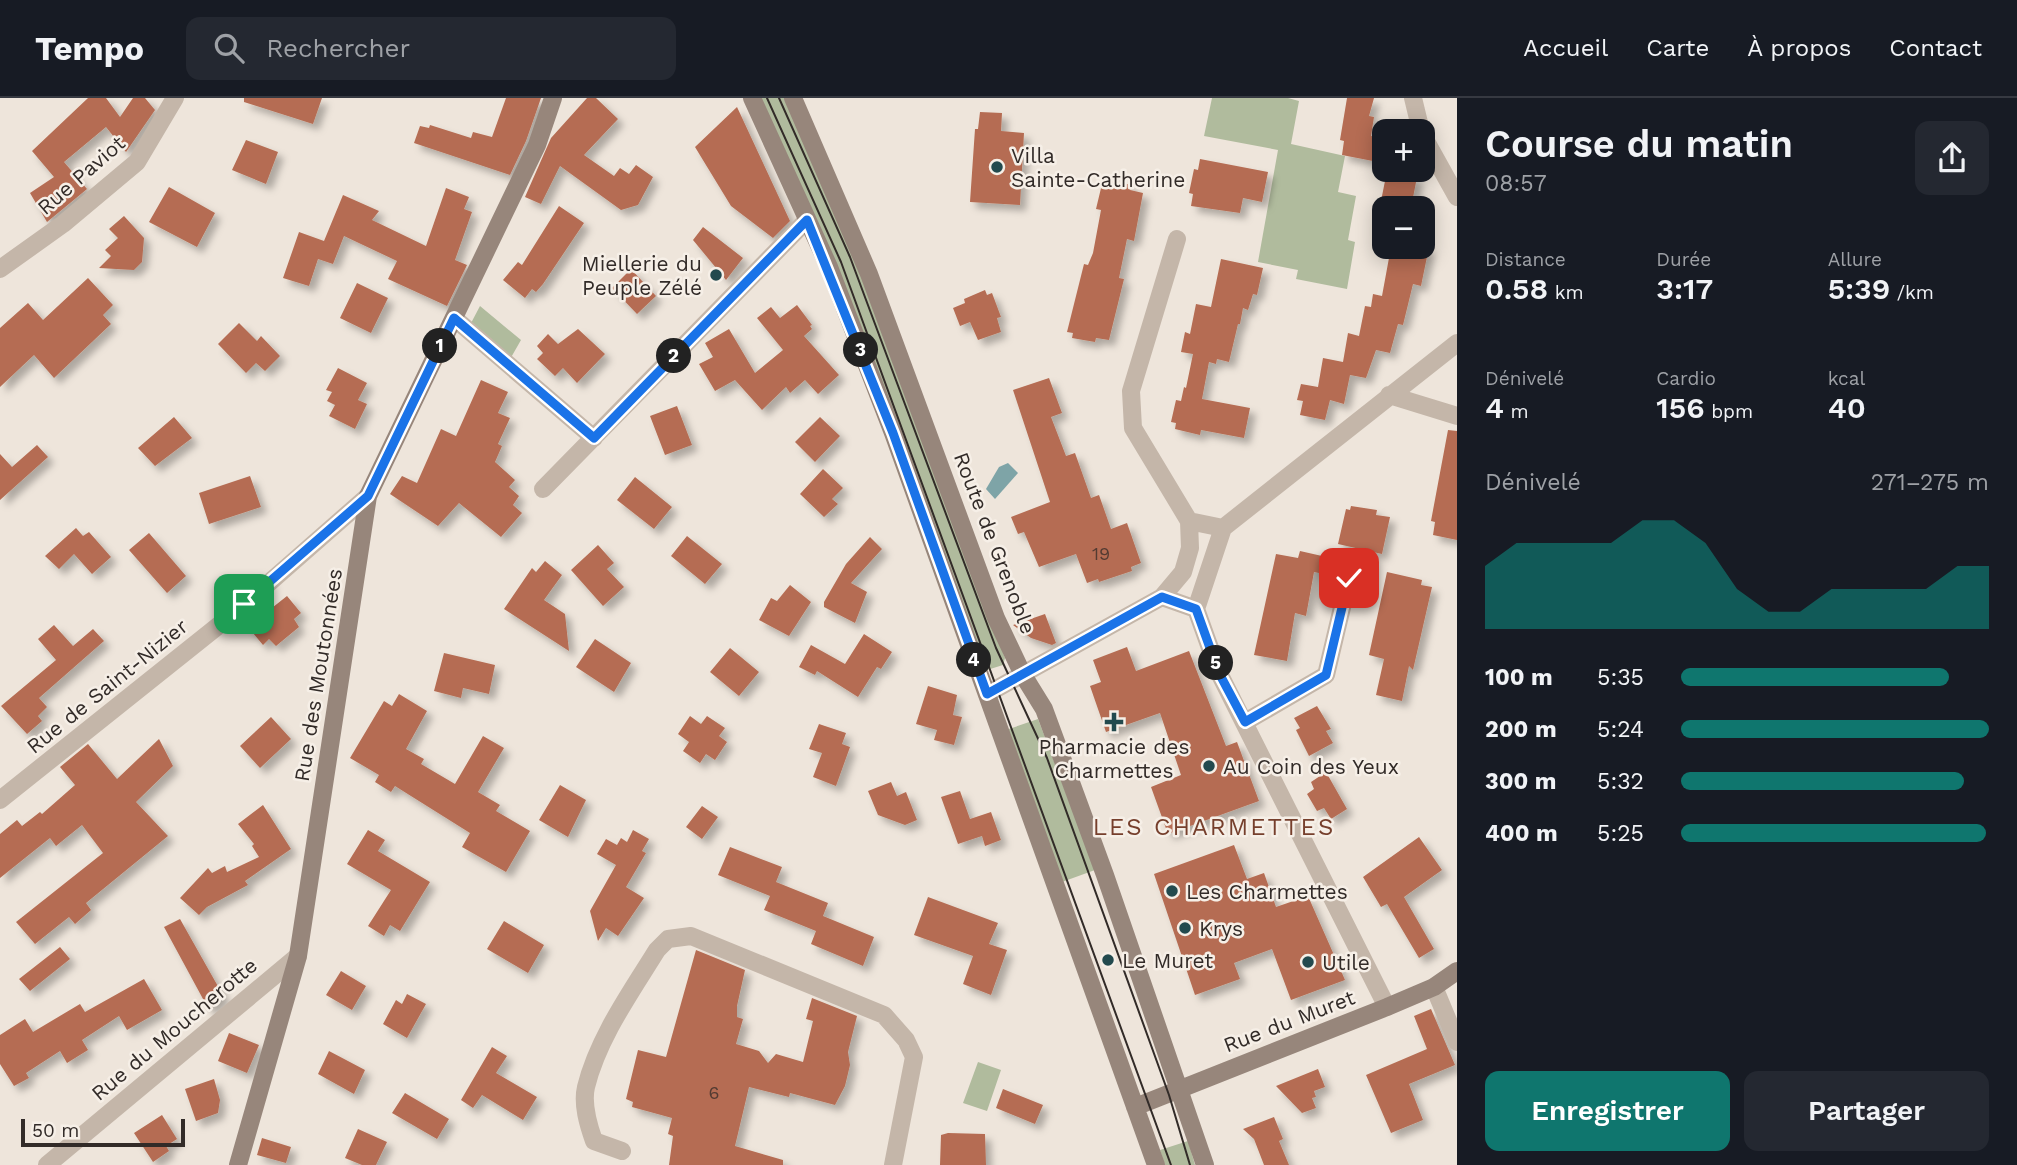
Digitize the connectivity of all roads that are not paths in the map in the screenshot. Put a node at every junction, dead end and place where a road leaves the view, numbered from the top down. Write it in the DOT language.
graph roads {
  1 [pos="174,98"];
  2 [pos="553,98"];
  3 [pos="752,98"];
  4 [pos="793,98"];
  5 [pos="1413,98"];
  6 [pos="1418,119"];
  7 [pos="1435,157"];
  8 [pos="1457,197"];
  9 [pos="807,220"];
  10 [pos="1177,239"];
  11 [pos="0,269"];
  12 [pos="454,318"];
  13 [pos="1457,343"];
  14 [pos="1389,395"];
  15 [pos="1457,416"];
  16 [pos="594,438"];
  17 [pos="544,489"];
  18 [pos="368,496"];
  19 [pos="1189,521"];
  20 [pos="1223,528"];
  21 [pos="1349,578"];
  22 [pos="1162,597"];
  23 [pos="1196,609"];
  24 [pos="1023,675"];
  25 [pos="987,694"];
  26 [pos="1245,722"];
  27 [pos="0,800"];
  28 [pos="298,956"];
  29 [pos="1457,971"];
  30 [pos="1434,987"];
  31 [pos="1387,1007"];
  32 [pos="1457,1042"];
  33 [pos="1181,1090"];
  34 [pos="1135,1107"];
  35 [pos="622,1152"];
  36 [pos="47,1165"];
  37 [pos="238,1165"];
  38 [pos="893,1165"];
  39 [pos="1156,1165"];
  40 [pos="1205,1165"];
  1 -- 11 [label="street, Rue Paviot"];
  2 -- 12 [label="main road, Rue des Moutonnées"];
  3 -- 9 [label="main road"];
  4 -- 24 [label="main road, Route de Grenoble"];
  5 -- 6 [label="street"];
  7 -- 8 [label="street"];
  9 -- 16 [label="street"];
  9 -- 25 [label="main road"];
  10 -- 19 [label="street"];
  12 -- 16 [label="street"];
  12 -- 18 [label="main road, Rue des Moutonnées"];
  13 -- 14 [label="street"];
  14 -- 15 [label="street"];
  14 -- 20 [label="street"];
  16 -- 17 [label="street"];
  18 -- 27 [label="street, Rue de Saint-Nizier"];
  18 -- 28 [label="main road, Rue des Moutonnées"];
  19 -- 20 [label="street"];
  19 -- 22 [label="street"];
  20 -- 23 [label="street"];
  21 -- 26 [label="street"];
  22 -- 23 [label="street"];
  22 -- 24 [label="street"];
  23 -- 26 [label="street"];
  24 -- 25 [label="street"];
  24 -- 33 [label="main road, Route de Grenoble"];
  25 -- 34 [label="main road"];
  26 -- 31 [label="street"];
  28 -- 36 [label="street, Rue du Moucherotte"];
  28 -- 37 [label="main road, Rue des Moutonnées"];
  29 -- 30 [label="main road, Rue du Muret"];
  30 -- 31 [label="main road, Rue du Muret"];
  30 -- 32 [label="street"];
  31 -- 33 [label="main road, Rue du Muret"];
  33 -- 34 [label="main road, Rue du Muret"];
  33 -- 40 [label="main road, Route de Grenoble"];
  34 -- 39 [label="main road"];
  35 -- 38 [label="street"];
}
